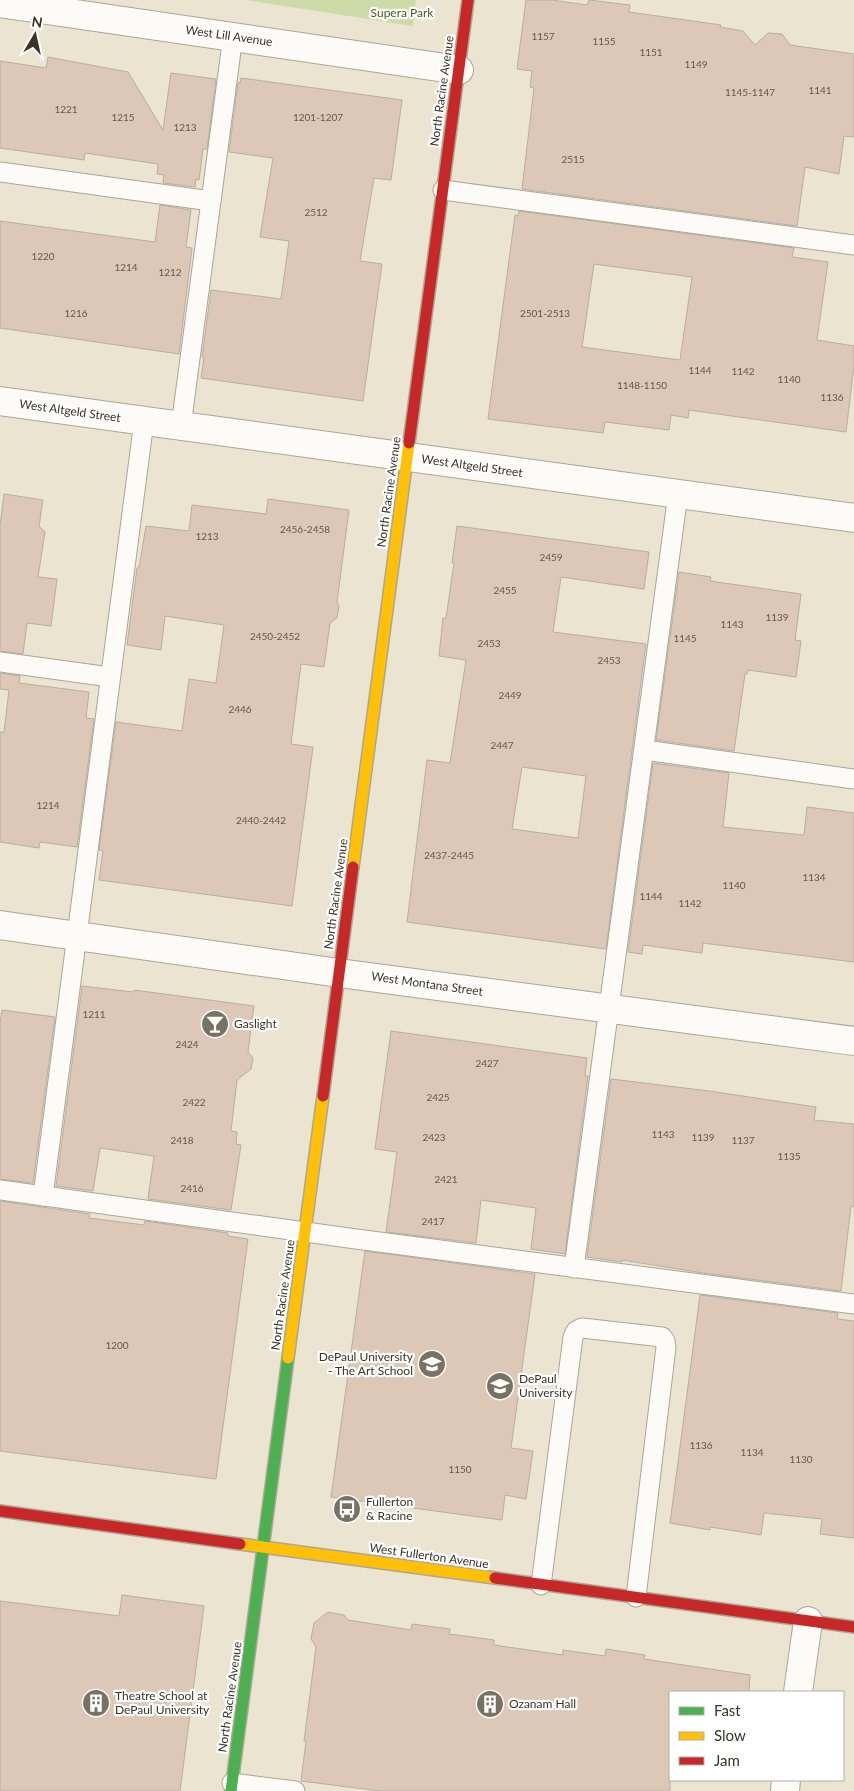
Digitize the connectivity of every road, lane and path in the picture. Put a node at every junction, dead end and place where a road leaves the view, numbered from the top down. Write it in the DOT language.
graph roads {
  1 [pos="468,0"];
  2 [pos="0,3"];
  3 [pos="234,36"];
  4 [pos="459,70"];
  5 [pos="0,172"];
  6 [pos="443,190"];
  7 [pos="211,201"];
  8 [pos="854,246"];
  9 [pos="0,401"];
  10 [pos="144,421"];
  11 [pos="181,426"];
  12 [pos="407,457"];
  13 [pos="678,494"];
  14 [pos="854,518"];
  15 [pos="0,662"];
  16 [pos="110,677"];
  17 [pos="644,750"];
  18 [pos="854,779"];
  19 [pos="0,925"];
  20 [pos="76,936"];
  21 [pos="339,973"];
  22 [pos="609,1009"];
  23 [pos="854,1041"];
  24 [pos="0,1190"];
  25 [pos="42,1196"];
  26 [pos="305,1232"];
  27 [pos="574,1268"];
  28 [pos="854,1304"];
  29 [pos="0,1511"];
  30 [pos="263,1547"];
  31 [pos="542,1585"];
  32 [pos="636,1597"];
  33 [pos="808,1621"];
  34 [pos="854,1627"];
  35 [pos="798,1691"];
  36 [pos="231,1787"];
  37 [pos="295,1791"];
  1 -- 4 [label="street, North Racine Avenue"];
  2 -- 3 [label="street, West Lill Avenue"];
  3 -- 4 [label="street, West Lill Avenue"];
  3 -- 7 [label="lane"];
  4 -- 6 [label="street, North Racine Avenue"];
  5 -- 7 [label="lane"];
  6 -- 8 [label="lane"];
  6 -- 12 [label="street, North Racine Avenue"];
  7 -- 11 [label="lane"];
  9 -- 10 [label="street, West Altgeld Street"];
  10 -- 11 [label="street, West Altgeld Street"];
  10 -- 16 [label="lane"];
  11 -- 12 [label="street, West Altgeld Street"];
  12 -- 13 [label="street, West Altgeld Street"];
  12 -- 21 [label="street, North Racine Avenue"];
  13 -- 14 [label="street, West Altgeld Street"];
  13 -- 17 [label="lane"];
  15 -- 16 [label="lane"];
  16 -- 20 [label="lane"];
  17 -- 18 [label="lane"];
  17 -- 22 [label="lane"];
  19 -- 20 [label="street, West Montana Street"];
  20 -- 21 [label="street, West Montana Street"];
  20 -- 25 [label="lane"];
  21 -- 22 [label="street, West Montana Street"];
  21 -- 26 [label="street, North Racine Avenue"];
  22 -- 23 [label="street, West Montana Street"];
  22 -- 27 [label="lane"];
  24 -- 25 [label="lane"];
  25 -- 26 [label="lane"];
  26 -- 27 [label="lane"];
  26 -- 30 [label="street, North Racine Avenue"];
  27 -- 28 [label="lane"];
  29 -- 30 [label="street, West Fullerton Avenue"];
  30 -- 31 [label="street, West Fullerton Avenue"];
  30 -- 36 [label="street, North Racine Avenue"];
  31 -- 32 [label="street, West Fullerton Avenue"];
  31 -- 32 [label="lane"];
  32 -- 33 [label="street, West Fullerton Avenue"];
  33 -- 34 [label="street, West Fullerton Avenue"];
  33 -- 35 [label="street"];
  36 -- 37 [label="lane"];
}
